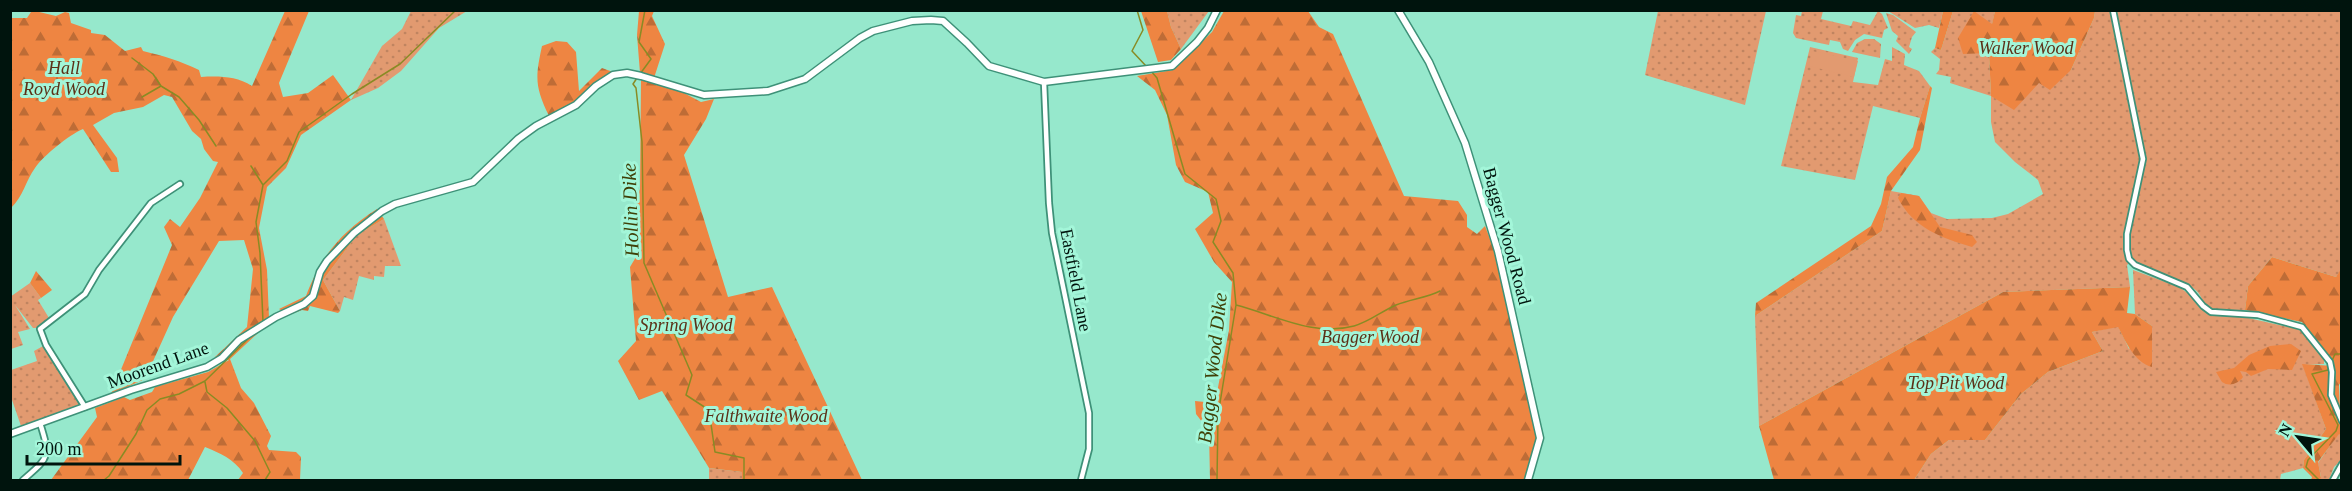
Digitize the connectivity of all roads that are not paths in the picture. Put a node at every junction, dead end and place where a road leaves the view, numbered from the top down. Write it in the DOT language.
graph roads {
  1 [pos="1217,10"];
  2 [pos="1398,10"];
  3 [pos="2113,10"];
  4 [pos="1044,82"];
  5 [pos="180,184"];
  6 [pos="85,407"];
  7 [pos="2342,421"];
  8 [pos="40,423"];
  9 [pos="10,434"];
  10 [pos="2342,464"];
  11 [pos="23,480"];
  12 [pos="1081,480"];
  13 [pos="1528,480"];
  14 [pos="2333,480"];
  1 -- 4 [label="street"];
  2 -- 13 [label="street, Bagger Wood Road"];
  3 -- 7 [label="street"];
  4 -- 6 [label="street, Moorend Lane"];
  4 -- 12 [label="street, Eastfield Lane"];
  5 -- 6 [label="street"];
  6 -- 8 [label="street, Moorend Lane"];
  8 -- 9 [label="street, Moorend Lane"];
  8 -- 11 [label="street"];
  10 -- 14 [label="street"];
}
